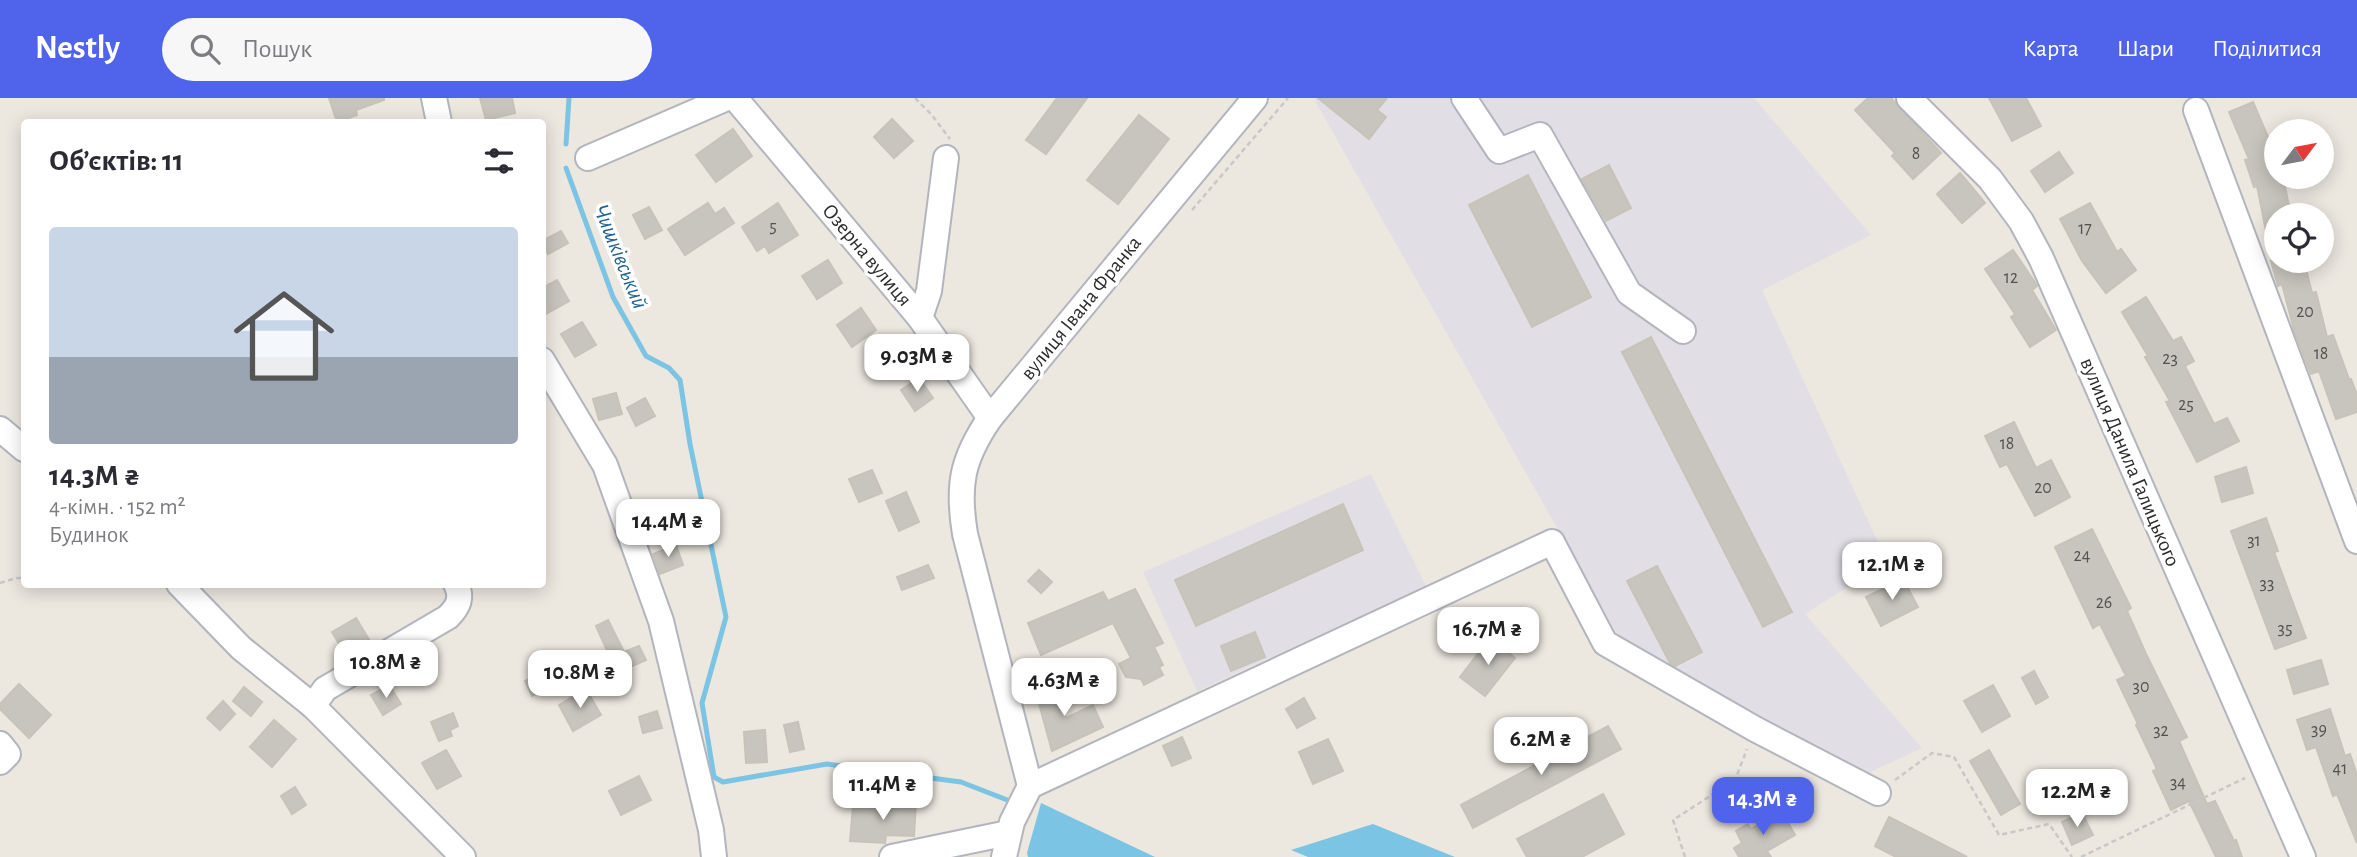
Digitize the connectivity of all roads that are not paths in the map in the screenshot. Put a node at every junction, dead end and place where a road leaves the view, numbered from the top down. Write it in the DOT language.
graph roads {
  1 [pos="433,98"];
  2 [pos="727,98"];
  3 [pos="736,98"];
  4 [pos="1255,98"];
  5 [pos="1464,98"];
  6 [pos="1909,98"];
  7 [pos="2196,110"];
  8 [pos="438,119"];
  9 [pos="588,158"];
  10 [pos="946,158"];
  11 [pos="920,317"];
  12 [pos="1683,331"];
  13 [pos="546,367"];
  14 [pos="990,418"];
  15 [pos="0,429"];
  16 [pos="21,446"];
  17 [pos="2357,541"];
  18 [pos="183,588"];
  19 [pos="457,588"];
  20 [pos="313,706"];
  21 [pos="0,744"];
  22 [pos="0,762"];
  23 [pos="1028,792"];
  24 [pos="1878,793"];
  25 [pos="1008,837"];
  26 [pos="463,857"];
  27 [pos="714,857"];
  28 [pos="892,857"];
  29 [pos="2303,857"];
  1 -- 8 [label="street"];
  2 -- 9 [label="street"];
  3 -- 11 [label="street, Озерна вулиця"];
  4 -- 14 [label="street, вулиця Івана Франка"];
  5 -- 12 [label="street"];
  6 -- 29 [label="street, вулиця Данила Галицького"];
  7 -- 17 [label="street"];
  10 -- 11 [label="street"];
  11 -- 14 [label="street, Озерна вулиця"];
  13 -- 27 [label="street"];
  14 -- 23 [label="street, вулиця Івана Франка"];
  15 -- 16 [label="street"];
  18 -- 20 [label="street"];
  19 -- 20 [label="street"];
  20 -- 26 [label="street"];
  21 -- 22 [label="street"];
  23 -- 24 [label="street"];
  23 -- 25 [label="street"];
  25 -- 28 [label="street"];
}
